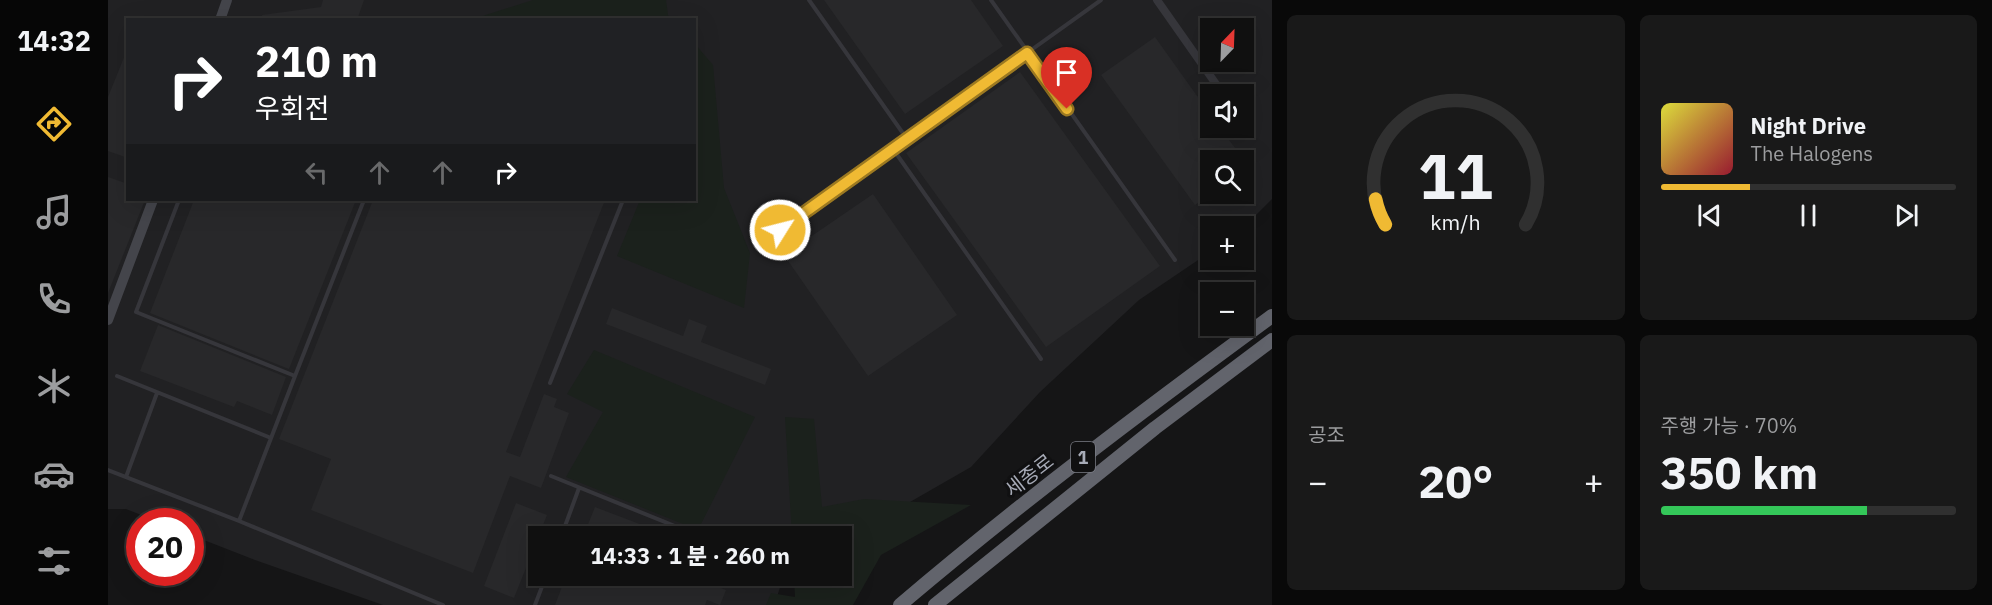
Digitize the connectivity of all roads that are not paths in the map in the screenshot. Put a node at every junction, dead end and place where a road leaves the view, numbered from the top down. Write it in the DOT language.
graph roads {
  1 [pos="227,0"];
  2 [pos="809,0"];
  3 [pos="991,0"];
  4 [pos="1101,0"];
  5 [pos="1157,0"];
  6 [pos="221,18"];
  7 [pos="1027,53"];
  8 [pos="1216,84"];
  9 [pos="907,139"];
  10 [pos="893,149"];
  11 [pos="153,201"];
  12 [pos="179,201"];
  13 [pos="364,201"];
  14 [pos="623,201"];
  15 [pos="780,230"];
  16 [pos="1175,260"];
  17 [pos="1272,307"];
  18 [pos="1272,316"];
  19 [pos="108,320"];
  20 [pos="1257,327"];
  21 [pos="1272,340"];
  22 [pos="1041,359"];
  23 [pos="117,376"];
  24 [pos="295,376"];
  25 [pos="550,383"];
  26 [pos="157,393"];
  27 [pos="271,438"];
  28 [pos="108,470"];
  29 [pos="551,476"];
  30 [pos="126,477"];
  31 [pos="579,488"];
  32 [pos="239,521"];
  33 [pos="565,526"];
  34 [pos="674,526"];
  35 [pos="543,586"];
  36 [pos="443,605"];
  37 [pos="536,605"];
  38 [pos="900,605"];
  39 [pos="935,605"];
  1 -- 6 [label="street"];
  2 -- 9 [label="lane"];
  3 -- 7 [label="lane"];
  4 -- 7 [label="lane"];
  5 -- 8 [label="street"];
  7 -- 9 [label="lane"];
  7 -- 16 [label="lane"];
  9 -- 10 [label="lane"];
  10 -- 15 [label="lane"];
  10 -- 22 [label="lane"];
  11 -- 19 [label="street"];
  12 -- 24 [label="lane"];
  13 -- 24 [label="lane"];
  14 -- 25 [label="lane"];
  17 -- 20 [label="highway"];
  18 -- 20 [label="highway, 세종로 / 1"];
  20 -- 38 [label="highway, 세종로 / 1"];
  21 -- 39 [label="highway, 세종로 / 1"];
  23 -- 26 [label="lane"];
  24 -- 27 [label="lane"];
  26 -- 27 [label="lane"];
  26 -- 30 [label="lane"];
  27 -- 32 [label="lane"];
  28 -- 30 [label="lane"];
  29 -- 31 [label="lane"];
  30 -- 32 [label="lane"];
  31 -- 33 [label="lane"];
  31 -- 34 [label="lane"];
  32 -- 36 [label="lane"];
  35 -- 37 [label="lane"];
}
